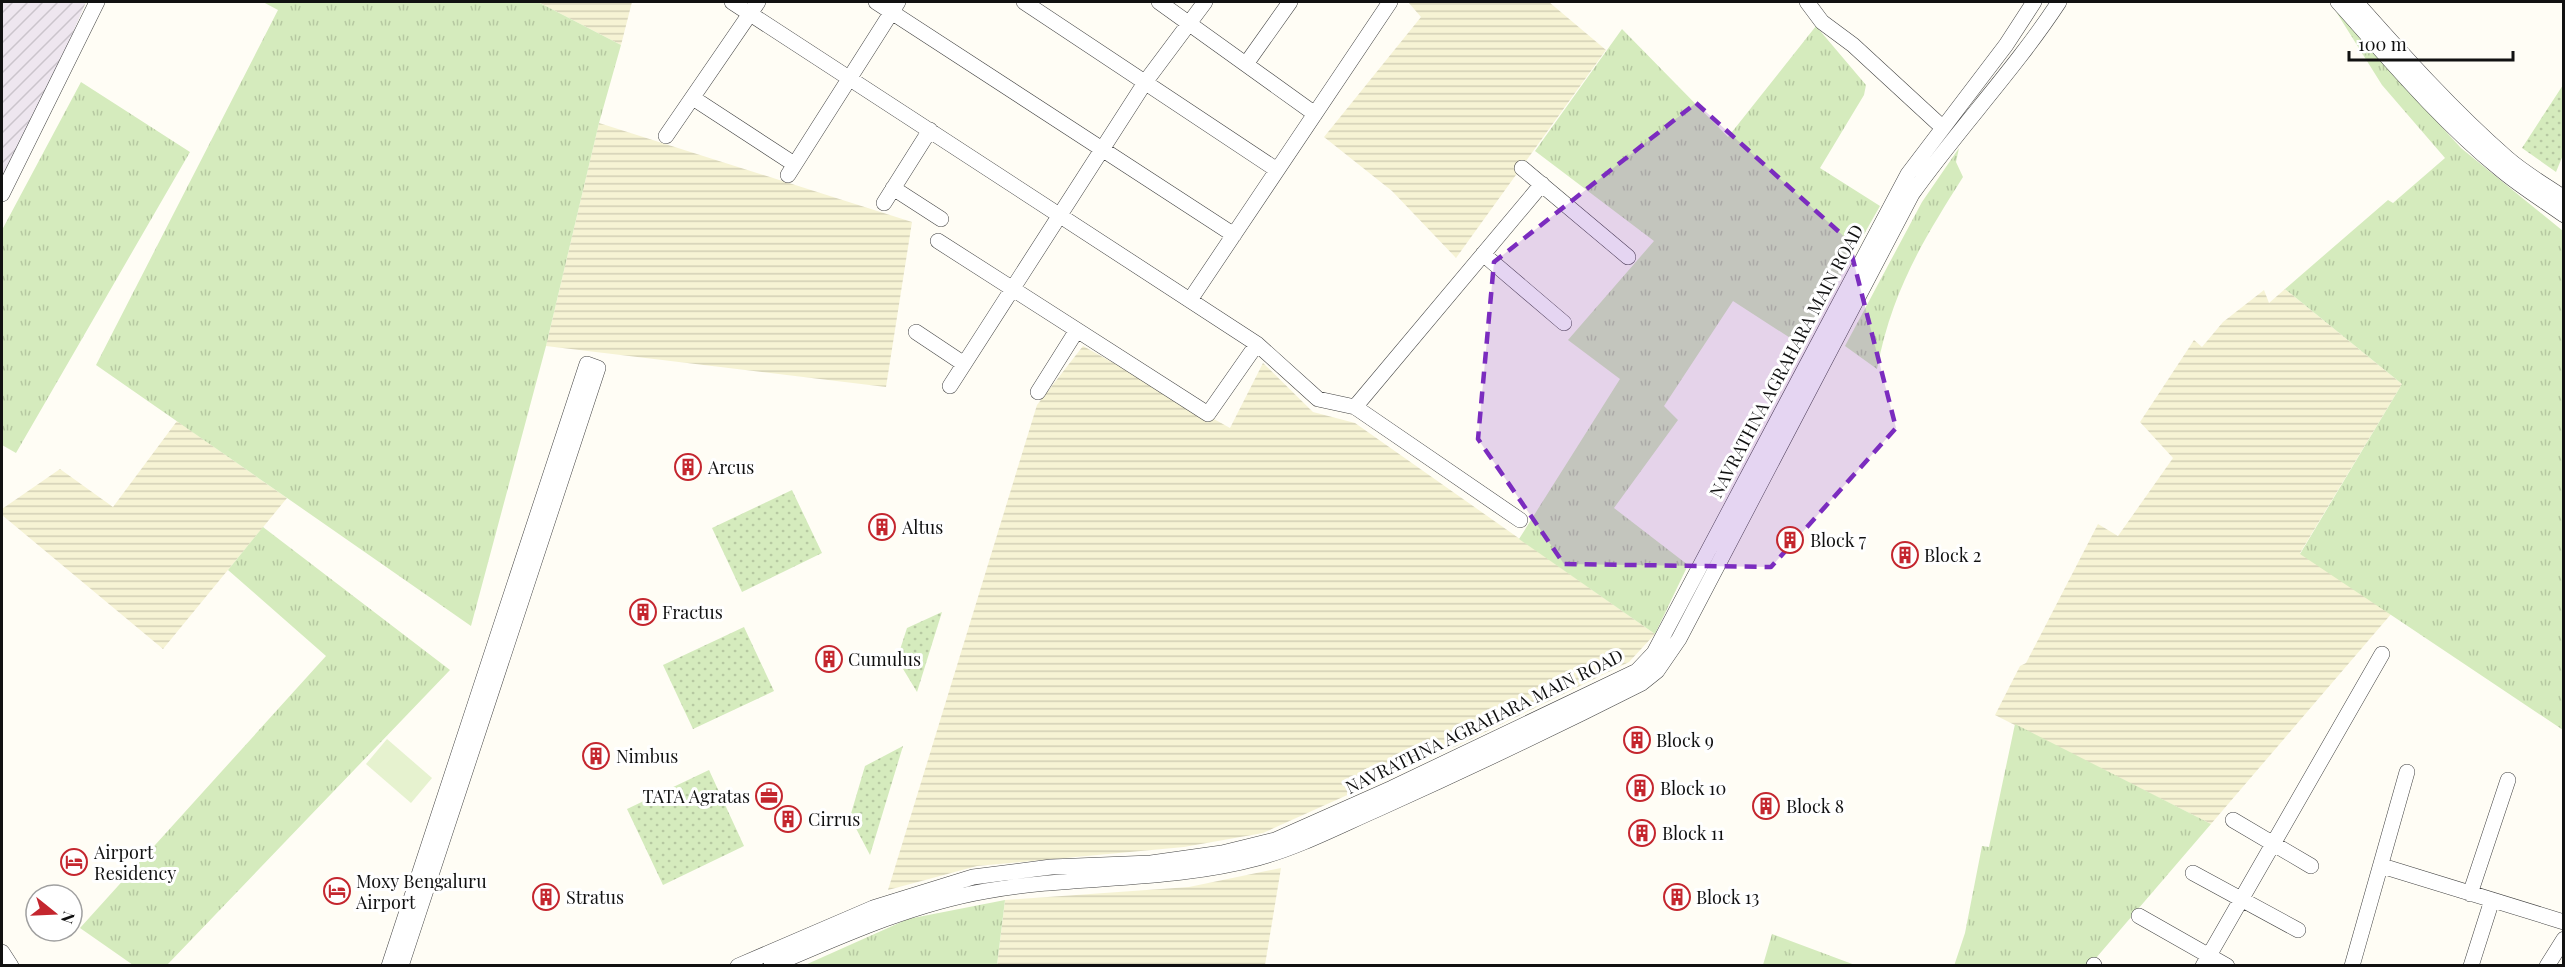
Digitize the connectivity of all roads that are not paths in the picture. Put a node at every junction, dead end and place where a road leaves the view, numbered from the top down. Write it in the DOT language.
graph roads {
  1 [pos="97,2"];
  2 [pos="732,2"];
  3 [pos="876,2"];
  4 [pos="1024,2"];
  5 [pos="1159,2"];
  6 [pos="1204,2"];
  7 [pos="1290,2"];
  8 [pos="1390,2"];
  9 [pos="1807,2"];
  10 [pos="2034,2"];
  11 [pos="2059,2"];
  12 [pos="2338,2"];
  13 [pos="2361,3"];
  14 [pos="895,6"];
  15 [pos="755,7"];
  16 [pos="1189,22"];
  17 [pos="2015,32"];
  18 [pos="2031,45"];
  19 [pos="1246,64"];
  20 [pos="849,78"];
  21 [pos="1146,81"];
  22 [pos="693,98"];
  23 [pos="1315,114"];
  24 [pos="1942,127"];
  25 [pos="930,130"];
  26 [pos="666,136"];
  27 [pos="1103,148"];
  28 [pos="1522,168"];
  29 [pos="1278,170"];
  30 [pos="1542,184"];
  31 [pos="893,188"];
  32 [pos="2,194"];
  33 [pos="2556,198"];
  34 [pos="884,203"];
  35 [pos="1060,215"];
  36 [pos="2564,215"];
  37 [pos="941,219"];
  38 [pos="1234,235"];
  39 [pos="938,241"];
  40 [pos="1483,254"];
  41 [pos="1628,257"];
  42 [pos="1012,289"];
  43 [pos="1190,300"];
  44 [pos="1564,323"];
  45 [pos="1077,330"];
  46 [pos="916,332"];
  47 [pos="1257,344"];
  48 [pos="964,364"];
  49 [pos="950,386"];
  50 [pos="1038,392"];
  51 [pos="1354,407"];
  52 [pos="1520,520"];
  53 [pos="2382,654"];
  54 [pos="2407,772"];
  55 [pos="2508,780"];
  56 [pos="1394,794"];
  57 [pos="2234,820"];
  58 [pos="2274,843"];
  59 [pos="2312,866"];
  60 [pos="2382,866"];
  61 [pos="2193,873"];
  62 [pos="2470,894"];
  63 [pos="2241,899"];
  64 [pos="2492,900"];
  65 [pos="2139,916"];
  66 [pos="2564,922"];
  67 [pos="2298,930"];
  68 [pos="2564,939"];
  69 [pos="2,952"];
  70 [pos="2206,960"];
  71 [pos="11,966"];
  72 [pos="389,966"];
  73 [pos="401,966"];
  74 [pos="738,966"];
  75 [pos="771,966"];
  76 [pos="2227,966"];
  77 [pos="2352,966"];
  78 [pos="2471,966"];
  79 [pos="2547,966"];
  1 -- 32 [label="street"];
  2 -- 15 [label="street"];
  3 -- 14 [label="street"];
  4 -- 21 [label="street"];
  5 -- 16 [label="street"];
  6 -- 16 [label="street"];
  7 -- 19 [label="street"];
  8 -- 23 [label="street"];
  9 -- 24 [label="street"];
  10 -- 17 [label="street, NAVRATHNA AGRAHARA MAIN ROAD"];
  11 -- 18 [label="street, NAVRATHNA AGRAHARA MAIN ROAD"];
  12 -- 33 [label="street"];
  13 -- 33 [label="street"];
  14 -- 20 [label="street"];
  14 -- 27 [label="street"];
  15 -- 20 [label="street"];
  15 -- 22 [label="street"];
  16 -- 19 [label="street"];
  16 -- 21 [label="street"];
  17 -- 18 [label="street"];
  17 -- 24 [label="street, NAVRATHNA AGRAHARA MAIN ROAD"];
  18 -- 56 [label="street, NAVRATHNA AGRAHARA MAIN ROAD"];
  19 -- 23 [label="street"];
  20 -- 22 [label="street"];
  20 -- 25 [label="street"];
  21 -- 27 [label="street"];
  21 -- 29 [label="street"];
  22 -- 26 [label="street"];
  23 -- 29 [label="street"];
  24 -- 56 [label="street, NAVRATHNA AGRAHARA MAIN ROAD"];
  25 -- 31 [label="street"];
  25 -- 35 [label="street"];
  27 -- 35 [label="street"];
  27 -- 38 [label="street"];
  28 -- 30 [label="street"];
  29 -- 38 [label="street"];
  30 -- 40 [label="street"];
  30 -- 41 [label="street"];
  31 -- 34 [label="street"];
  31 -- 37 [label="street"];
  33 -- 36 [label="street"];
  35 -- 42 [label="street"];
  35 -- 43 [label="street"];
  38 -- 43 [label="street"];
  39 -- 42 [label="street"];
  40 -- 44 [label="street"];
  40 -- 51 [label="street"];
  42 -- 45 [label="street"];
  42 -- 48 [label="street"];
  43 -- 47 [label="street"];
  45 -- 47 [label="street"];
  45 -- 50 [label="street"];
  46 -- 48 [label="street"];
  47 -- 51 [label="street"];
  48 -- 49 [label="street"];
  51 -- 52 [label="street"];
  53 -- 58 [label="street"];
  54 -- 60 [label="street"];
  55 -- 62 [label="street"];
  56 -- 74 [label="street, NAVRATHNA AGRAHARA MAIN ROAD"];
  56 -- 75 [label="street, NAVRATHNA AGRAHARA MAIN ROAD"];
  57 -- 58 [label="street"];
  58 -- 59 [label="street"];
  58 -- 63 [label="street"];
  60 -- 62 [label="street"];
  60 -- 77 [label="street"];
  61 -- 63 [label="street"];
  62 -- 64 [label="street"];
  63 -- 67 [label="street"];
  63 -- 70 [label="street"];
  64 -- 66 [label="street"];
  64 -- 78 [label="street"];
  65 -- 70 [label="street"];
  68 -- 79 [label="street"];
  69 -- 71 [label="street"];
  70 -- 76 [label="street"];
  72 -- 73 [label="street"];
}
